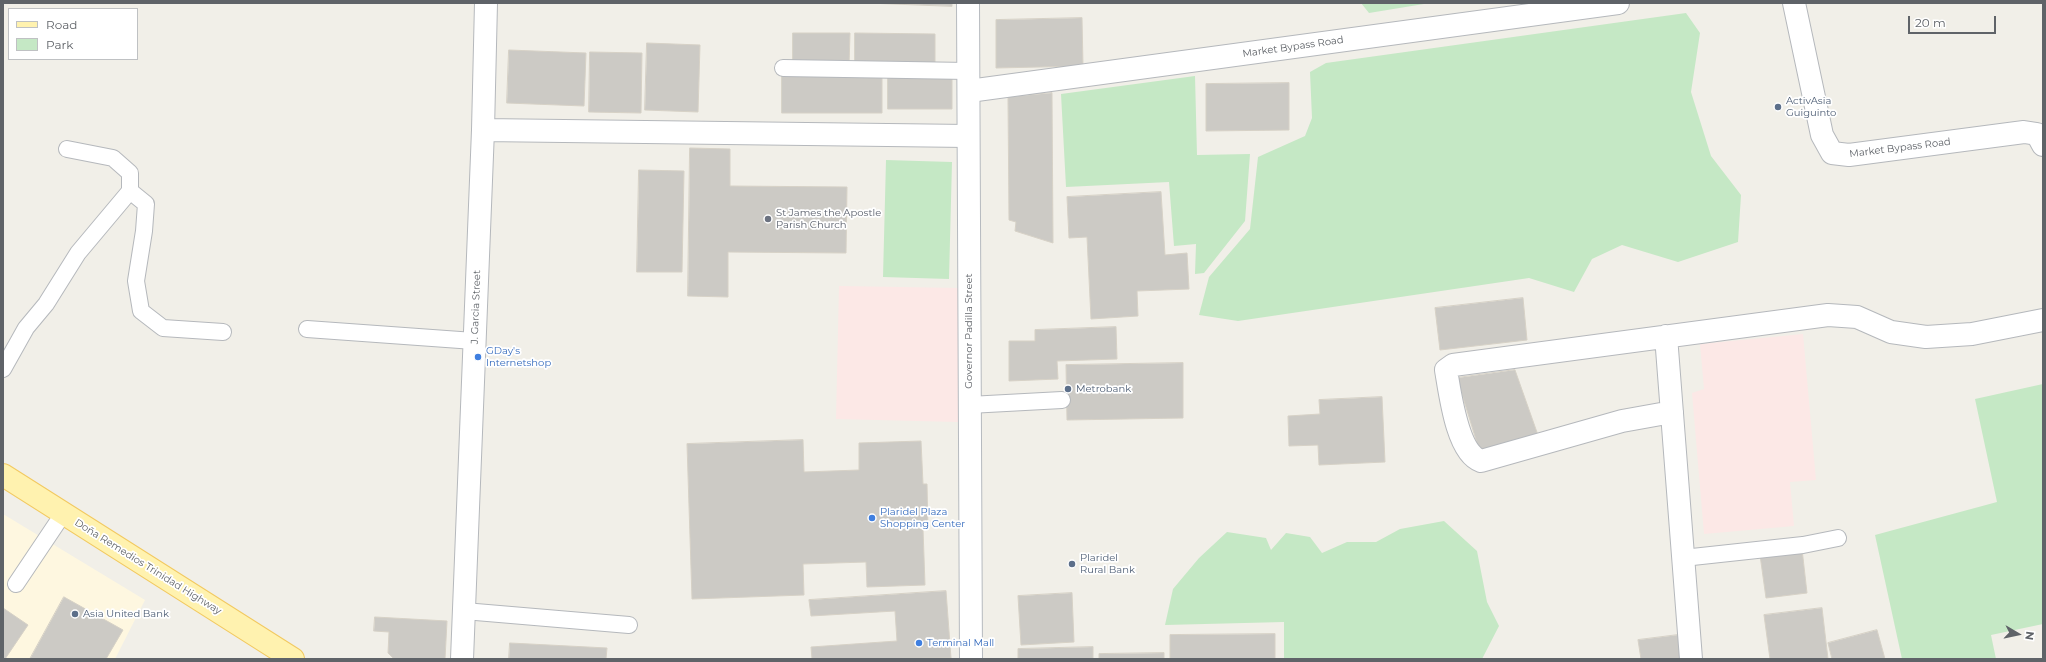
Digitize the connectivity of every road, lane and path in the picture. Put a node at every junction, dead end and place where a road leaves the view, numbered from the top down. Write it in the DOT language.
graph roads {
  1 [pos="486,3"];
  2 [pos="968,3"];
  3 [pos="1618,3"];
  4 [pos="1794,3"];
  5 [pos="783,68"];
  6 [pos="968,81"];
  7 [pos="483,130"];
  8 [pos="968,136"];
  9 [pos="2043,145"];
  10 [pos="67,149"];
  11 [pos="130,191"];
  12 [pos="2043,320"];
  13 [pos="307,329"];
  14 [pos="223,332"];
  15 [pos="1666,336"];
  16 [pos="474,341"];
  17 [pos="3,369"];
  18 [pos="1062,400"];
  19 [pos="969,405"];
  20 [pos="1672,412"];
  21 [pos="3,476"];
  22 [pos="63,514"];
  23 [pos="1838,538"];
  24 [pos="1683,558"];
  25 [pos="16,584"];
  26 [pos="464,611"];
  27 [pos="629,625"];
  28 [pos="293,659"];
  29 [pos="462,659"];
  30 [pos="971,659"];
  31 [pos="1691,659"];
  1 -- 7 [label="street, J. Garcia Street"];
  2 -- 6 [label="street, Governor Padilla Street"];
  3 -- 6 [label="street, Market Bypass Road"];
  4 -- 9 [label="street, Market Bypass Road"];
  5 -- 6 [label="lane"];
  6 -- 8 [label="street, Governor Padilla Street"];
  7 -- 8 [label="street"];
  7 -- 16 [label="street, J. Garcia Street"];
  8 -- 19 [label="street, Governor Padilla Street"];
  10 -- 11 [label="lane"];
  11 -- 14 [label="lane"];
  11 -- 17 [label="lane"];
  12 -- 15 [label="street"];
  13 -- 16 [label="lane"];
  15 -- 20 [label="street"];
  15 -- 20 [label="street"];
  16 -- 26 [label="street, J. Garcia Street"];
  18 -- 19 [label="lane"];
  19 -- 30 [label="street, Governor Padilla Street"];
  20 -- 24 [label="street"];
  21 -- 22 [label="main road, Doña Remedios Trinidad Highway"];
  22 -- 25 [label="lane"];
  22 -- 28 [label="main road, Doña Remedios Trinidad Highway"];
  23 -- 24 [label="lane"];
  24 -- 31 [label="street"];
  26 -- 27 [label="lane"];
  26 -- 29 [label="street, J. Garcia Street"];
}
